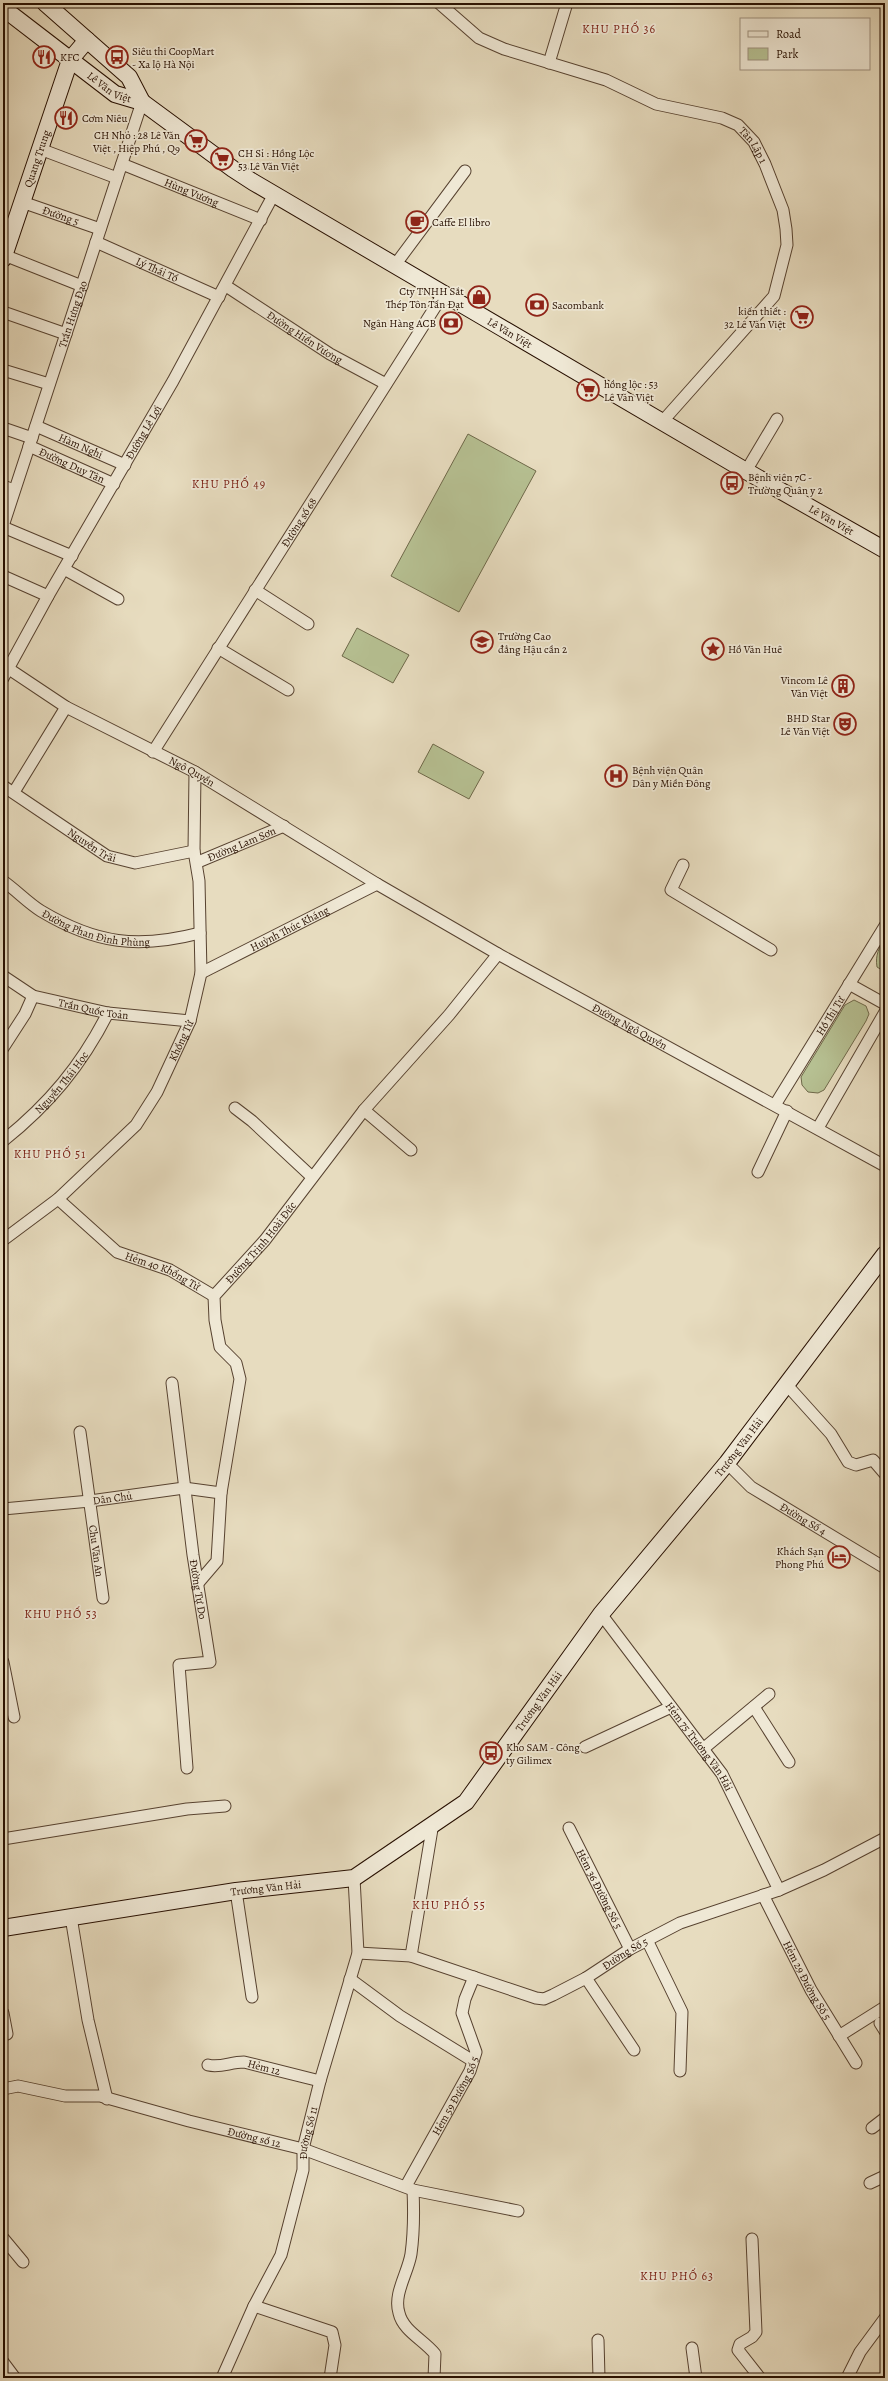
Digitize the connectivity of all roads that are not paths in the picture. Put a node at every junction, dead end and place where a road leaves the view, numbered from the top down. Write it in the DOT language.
graph roads {
  1 [pos="45,3"];
  2 [pos="439,3"];
  3 [pos="567,3"];
  4 [pos="3,8"];
  5 [pos="87,40"];
  6 [pos="70,60"];
  7 [pos="549,63"];
  8 [pos="142,102"];
  9 [pos="40,149"];
  10 [pos="122,164"];
  11 [pos="465,171"];
  12 [pos="117,178"];
  13 [pos="274,194"];
  14 [pos="22,202"];
  15 [pos="261,220"];
  16 [pos="100,229"];
  17 [pos="96,242"];
  18 [pos="4,257"];
  19 [pos="396,265"];
  20 [pos="82,286"];
  21 [pos="226,286"];
  22 [pos="444,293"];
  23 [pos="219,297"];
  24 [pos="3,312"];
  25 [pos="66,334"];
  26 [pos="3,370"];
  27 [pos="49,384"];
  28 [pos="386,384"];
  29 [pos="777,419"];
  30 [pos="662,422"];
  31 [pos="36,426"];
  32 [pos="3,428"];
  33 [pos="31,442"];
  34 [pos="125,465"];
  35 [pos="746,471"];
  36 [pos="114,484"];
  37 [pos="3,486"];
  38 [pos="14,490"];
  39 [pos="3,527"];
  40 [pos="885,550"];
  41 [pos="72,556"];
  42 [pos="64,569"];
  43 [pos="3,576"];
  44 [pos="255,590"];
  45 [pos="48,596"];
  46 [pos="118,599"];
  47 [pos="308,624"];
  48 [pos="218,648"];
  49 [pos="5,671"];
  50 [pos="288,690"];
  51 [pos="66,707"];
  52 [pos="153,752"];
  53 [pos="195,772"];
  54 [pos="3,786"];
  55 [pos="14,792"];
  56 [pos="284,826"];
  57 [pos="196,857"];
  58 [pos="683,865"];
  59 [pos="3,881"];
  60 [pos="377,884"];
  61 [pos="885,926"];
  62 [pos="200,933"];
  63 [pos="771,950"];
  64 [pos="498,954"];
  65 [pos="201,973"];
  66 [pos="3,976"];
  67 [pos="850,984"];
  68 [pos="33,996"];
  69 [pos="885,1004"];
  70 [pos="885,1012"];
  71 [pos="108,1013"];
  72 [pos="190,1021"];
  73 [pos="3,1048"];
  74 [pos="775,1105"];
  75 [pos="235,1108"];
  76 [pos="364,1110"];
  77 [pos="787,1111"];
  78 [pos="818,1128"];
  79 [pos="3,1141"];
  80 [pos="411,1150"];
  81 [pos="885,1166"];
  82 [pos="758,1172"];
  83 [pos="312,1177"];
  84 [pos="58,1200"];
  85 [pos="3,1240"];
  86 [pos="885,1254"];
  87 [pos="214,1296"];
  88 [pos="172,1383"];
  89 [pos="786,1384"];
  90 [pos="80,1432"];
  91 [pos="727,1463"];
  92 [pos="885,1474"];
  93 [pos="184,1488"];
  94 [pos="222,1493"];
  95 [pos="90,1500"];
  96 [pos="3,1509"];
  97 [pos="885,1568"];
  98 [pos="199,1582"];
  99 [pos="103,1598"];
  100 [pos="602,1614"];
  101 [pos="3,1662"];
  102 [pos="769,1694"];
  103 [pos="754,1706"];
  104 [pos="671,1707"];
  105 [pos="14,1716"];
  106 [pos="586,1748"];
  107 [pos="703,1749"];
  108 [pos="790,1762"];
  109 [pos="187,1768"];
  110 [pos="225,1806"];
  111 [pos="433,1823"];
  112 [pos="569,1828"];
  113 [pos="885,1838"];
  114 [pos="3,1839"];
  115 [pos="354,1878"];
  116 [pos="779,1890"];
  117 [pos="236,1891"];
  118 [pos="763,1895"];
  119 [pos="71,1918"];
  120 [pos="3,1928"];
  121 [pos="647,1940"];
  122 [pos="630,1949"];
  123 [pos="358,1953"];
  124 [pos="411,1956"];
  125 [pos="474,1977"];
  126 [pos="586,1978"];
  127 [pos="350,1979"];
  128 [pos="252,1997"];
  129 [pos="885,2007"];
  130 [pos="3,2013"];
  131 [pos="7,2034"];
  132 [pos="839,2036"];
  133 [pos="634,2050"];
  134 [pos="473,2061"];
  135 [pos="856,2063"];
  136 [pos="208,2065"];
  137 [pos="680,2071"];
  138 [pos="320,2081"];
  139 [pos="3,2089"];
  140 [pos="107,2099"];
  141 [pos="885,2118"];
  142 [pos="872,2128"];
  143 [pos="304,2149"];
  144 [pos="885,2176"];
  145 [pos="870,2183"];
  146 [pos="410,2188"];
  147 [pos="518,2211"];
  148 [pos="3,2238"];
  149 [pos="752,2238"];
  150 [pos="23,2262"];
  151 [pos="254,2306"];
  152 [pos="885,2318"];
  153 [pos="598,2340"];
  154 [pos="692,2348"];
  155 [pos="3,2362"];
  156 [pos="15,2378"];
  157 [pos="222,2378"];
  158 [pos="330,2378"];
  159 [pos="434,2378"];
  160 [pos="599,2378"];
  161 [pos="696,2378"];
  162 [pos="760,2378"];
  163 [pos="847,2378"];
  1 -- 5 [label="street, Lê Văn Việt"];
  2 -- 7 [label="street, Tân Lập 1"];
  3 -- 7 [label="street"];
  4 -- 6 [label="street, Lê Văn Việt"];
  5 -- 6 [label="street, Quang Trung"];
  5 -- 8 [label="street, Lê Văn Việt"];
  6 -- 8 [label="street, Lê Văn Việt"];
  6 -- 9 [label="street, Quang Trung"];
  7 -- 30 [label="street, Tân Lập 1"];
  8 -- 10 [label="street, Trần Hưng Đạo"];
  8 -- 13 [label="street, Lê Văn Việt"];
  9 -- 12 [label="street"];
  9 -- 14 [label="street, Quang Trung"];
  10 -- 12 [label="street, Trần Hưng Đạo"];
  10 -- 15 [label="street, Hùng Vương"];
  11 -- 19 [label="street"];
  12 -- 16 [label="street, Trần Hưng Đạo"];
  13 -- 15 [label="street, Đường Lê Lợi"];
  13 -- 19 [label="street, Lê Văn Việt"];
  14 -- 16 [label="street, Đường 5"];
  14 -- 18 [label="street, Quang Trung"];
  15 -- 21 [label="street, Đường Lê Lợi"];
  16 -- 17 [label="street, Trần Hưng Đạo"];
  17 -- 20 [label="street, Trần Hưng Đạo"];
  17 -- 23 [label="street, Lý Thái Tổ"];
  18 -- 20 [label="street"];
  19 -- 22 [label="street, Lê Văn Việt"];
  20 -- 25 [label="street, Trần Hưng Đạo"];
  21 -- 23 [label="street, Đường Lê Lợi"];
  21 -- 28 [label="street, Đường Hiền Vương"];
  22 -- 28 [label="street, Đường số 68"];
  22 -- 30 [label="street, Lê Văn Việt"];
  23 -- 34 [label="street, Đường Lê Lợi"];
  24 -- 25 [label="street"];
  25 -- 27 [label="street, Trần Hưng Đạo"];
  26 -- 27 [label="street"];
  27 -- 31 [label="street, Trần Hưng Đạo"];
  28 -- 44 [label="street, Đường số 68"];
  29 -- 35 [label="street"];
  30 -- 35 [label="street, Lê Văn Việt"];
  31 -- 33 [label="street, Trần Hưng Đạo"];
  31 -- 34 [label="street, Hàm Nghi"];
  32 -- 33 [label="street, Đường Duy Tân"];
  33 -- 36 [label="street, Đường Duy Tân"];
  33 -- 38 [label="street, Trần Hưng Đạo"];
  34 -- 36 [label="street, Đường Lê Lợi"];
  35 -- 40 [label="street, Lê Văn Việt"];
  36 -- 41 [label="street, Đường Lê Lợi"];
  37 -- 38 [label="street"];
  38 -- 39 [label="street, Trần Hưng Đạo"];
  39 -- 41 [label="street"];
  41 -- 42 [label="street, Đường Lê Lợi"];
  42 -- 45 [label="street, Đường Lê Lợi"];
  42 -- 46 [label="street"];
  43 -- 45 [label="street"];
  44 -- 47 [label="street"];
  44 -- 48 [label="street, Đường số 68"];
  45 -- 49 [label="street, Đường Lê Lợi"];
  48 -- 50 [label="street"];
  48 -- 52 [label="street, Đường số 68"];
  49 -- 51 [label="street, Ngô Quyền"];
  51 -- 52 [label="street, Ngô Quyền"];
  51 -- 55 [label="street"];
  52 -- 53 [label="street, Ngô Quyền"];
  53 -- 56 [label="street, Ngô Quyền"];
  53 -- 57 [label="street, Khổng Tử"];
  54 -- 55 [label="street, Nguyễn Trãi"];
  55 -- 57 [label="street, Nguyễn Trãi"];
  56 -- 57 [label="street, Đường Lam Sơn"];
  56 -- 60 [label="street, Ngô Quyền"];
  57 -- 62 [label="street, Khổng Tử"];
  58 -- 63 [label="street"];
  59 -- 62 [label="street, Đường Phan Đình Phùng"];
  60 -- 64 [label="street, Đường Ngô Quyền"];
  60 -- 65 [label="street, Huỳnh Thúc Kháng"];
  61 -- 67 [label="street, Hồ Thị Tư"];
  62 -- 65 [label="street, Khổng Tử"];
  64 -- 74 [label="street, Đường Ngô Quyền"];
  64 -- 76 [label="street, Đường Trịnh Hoài Đức"];
  65 -- 72 [label="street, Khổng Tử"];
  66 -- 68 [label="street, Trần Quốc Toản"];
  67 -- 69 [label="street"];
  67 -- 74 [label="street, Hồ Thị Tư"];
  68 -- 71 [label="street, Trần Quốc Toản"];
  68 -- 73 [label="street"];
  70 -- 78 [label="street"];
  71 -- 72 [label="street, Trần Quốc Toản"];
  71 -- 79 [label="street, Nguyễn Thái Học"];
  72 -- 84 [label="street, Khổng Tử"];
  74 -- 77 [label="street, Đường Ngô Quyền"];
  75 -- 83 [label="street"];
  76 -- 80 [label="street"];
  76 -- 83 [label="street, Đường Trịnh Hoài Đức"];
  77 -- 78 [label="street, Đường Ngô Quyền"];
  77 -- 82 [label="street"];
  78 -- 81 [label="street, Đường Ngô Quyền"];
  83 -- 87 [label="street, Đường Trịnh Hoài Đức"];
  84 -- 85 [label="street, Khổng Tử"];
  84 -- 87 [label="street, Hẻm 40 Khổng Tử"];
  86 -- 89 [label="street, Trương Văn Hải"];
  87 -- 94 [label="street"];
  88 -- 93 [label="street, Đường Tự Do"];
  89 -- 91 [label="street, Trương Văn Hải"];
  89 -- 92 [label="street"];
  90 -- 95 [label="street, Chu Văn An"];
  91 -- 97 [label="street, Đường Số 4"];
  91 -- 100 [label="street, Trương Văn Hải"];
  93 -- 94 [label="street, Dân Chủ"];
  93 -- 95 [label="street, Dân Chủ"];
  93 -- 98 [label="street, Đường Tự Do"];
  94 -- 98 [label="street"];
  95 -- 96 [label="street, Dân Chủ"];
  95 -- 99 [label="street, Chu Văn An"];
  98 -- 109 [label="street, Đường Tự Do"];
  100 -- 104 [label="street, Hẻm 75 Trương Văn Hải"];
  100 -- 111 [label="street, Trương Văn Hải"];
  101 -- 105 [label="street"];
  102 -- 103 [label="street"];
  103 -- 107 [label="street"];
  103 -- 108 [label="street"];
  104 -- 106 [label="street"];
  104 -- 107 [label="street, Hẻm 75 Trương Văn Hải"];
  107 -- 116 [label="street, Hẻm 75 Trương Văn Hải"];
  110 -- 114 [label="street"];
  111 -- 115 [label="street, Trương Văn Hải"];
  111 -- 124 [label="street"];
  112 -- 122 [label="street, Hẻm 36 Đường Số 5"];
  113 -- 116 [label="street, Đường Số 5"];
  115 -- 117 [label="street, Trương Văn Hải"];
  115 -- 123 [label="street, Đường Số 11"];
  116 -- 118 [label="street, Đường Số 5"];
  117 -- 119 [label="street, Trương Văn Hải"];
  117 -- 128 [label="street"];
  118 -- 121 [label="street, Đường Số 5"];
  118 -- 132 [label="street, Hẻm 29 Đường Số 5"];
  119 -- 120 [label="street, Trương Văn Hải"];
  119 -- 140 [label="street"];
  121 -- 122 [label="street, Đường Số 5"];
  121 -- 137 [label="street"];
  122 -- 126 [label="street, Đường Số 5"];
  123 -- 124 [label="street, Đường Số 5"];
  123 -- 127 [label="street, Đường Số 11"];
  124 -- 125 [label="street, Đường Số 5"];
  125 -- 126 [label="street, Đường Số 5"];
  125 -- 134 [label="street, Hẻm 59 Đường Số 5"];
  126 -- 133 [label="street"];
  127 -- 134 [label="street"];
  127 -- 138 [label="street, Đường Số 11"];
  129 -- 132 [label="street"];
  130 -- 131 [label="street"];
  132 -- 135 [label="street, Hẻm 29 Đường Số 5"];
  134 -- 146 [label="street, Hẻm 59 Đường Số 5"];
  136 -- 138 [label="street, Hẻm 12"];
  138 -- 143 [label="street, Đường Số 11"];
  139 -- 140 [label="street, Đường số 12"];
  140 -- 143 [label="street, Đường số 12"];
  141 -- 142 [label="street"];
  143 -- 146 [label="street, Đường số 12"];
  143 -- 151 [label="street, Đường Số 11"];
  144 -- 145 [label="street"];
  146 -- 147 [label="street, Đường số 12"];
  146 -- 159 [label="street"];
  148 -- 150 [label="street"];
  149 -- 162 [label="street"];
  151 -- 157 [label="street, Đường Số 11"];
  151 -- 158 [label="street"];
  152 -- 163 [label="street"];
  153 -- 160 [label="street"];
  154 -- 161 [label="street"];
  155 -- 156 [label="street"];
}
